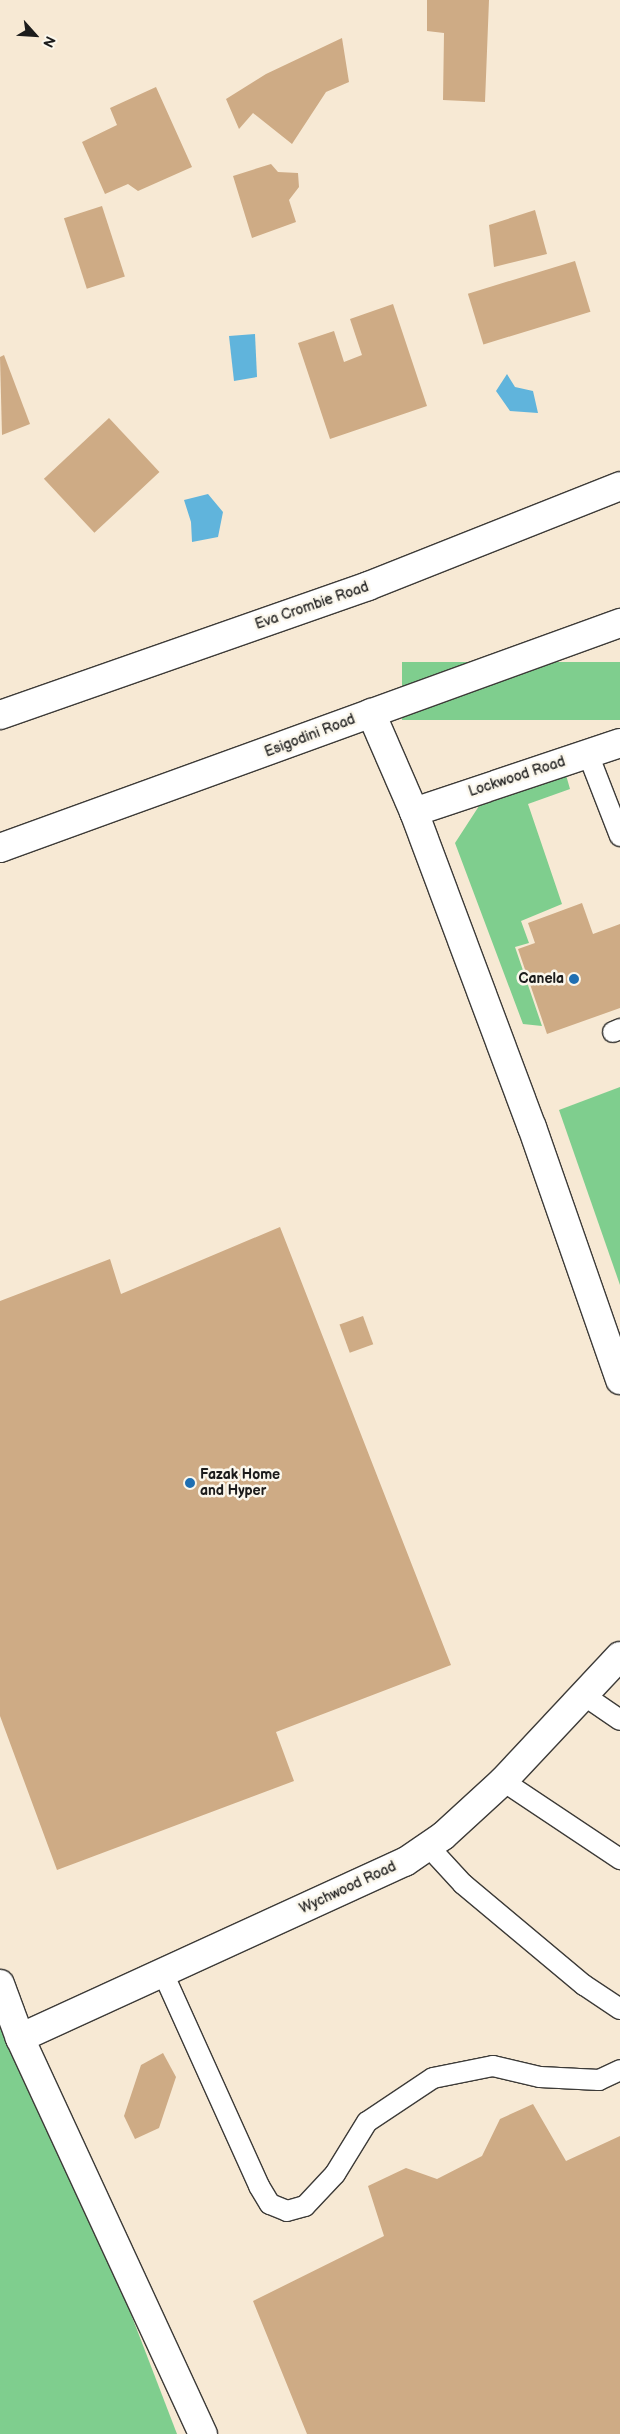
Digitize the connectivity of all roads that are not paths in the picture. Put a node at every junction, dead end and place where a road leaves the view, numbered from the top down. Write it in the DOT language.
graph roads {
  1 [pos="620,486"];
  2 [pos="620,623"];
  3 [pos="372,713"];
  4 [pos="0,715"];
  5 [pos="620,743"];
  6 [pos="588,754"];
  7 [pos="414,812"];
  8 [pos="620,836"];
  9 [pos="0,848"];
  10 [pos="620,1380"];
  11 [pos="620,1656"];
  12 [pos="585,1696"];
  13 [pos="620,1720"];
  14 [pos="503,1781"];
  15 [pos="428,1846"];
  16 [pos="620,1859"];
  17 [pos="163,1973"];
  18 [pos="0,1984"];
  19 [pos="620,2009"];
  20 [pos="20,2038"];
  21 [pos="620,2070"];
  22 [pos="203,2434"];
  1 -- 4 [label="street, Eva Crombie Road"];
  2 -- 3 [label="street, Esigodini Road"];
  3 -- 7 [label="street"];
  3 -- 9 [label="street, Esigodini Road"];
  5 -- 6 [label="street, Lockwood Road"];
  6 -- 7 [label="street, Lockwood Road"];
  6 -- 8 [label="lane"];
  7 -- 10 [label="street"];
  11 -- 12 [label="street, Wychwood Road"];
  12 -- 13 [label="lane"];
  12 -- 14 [label="street, Wychwood Road"];
  14 -- 15 [label="street, Wychwood Road"];
  14 -- 16 [label="lane"];
  15 -- 17 [label="street, Wychwood Road"];
  15 -- 19 [label="lane"];
  17 -- 20 [label="street, Wychwood Road"];
  17 -- 21 [label="lane"];
  18 -- 20 [label="street"];
  20 -- 22 [label="street"];
}
